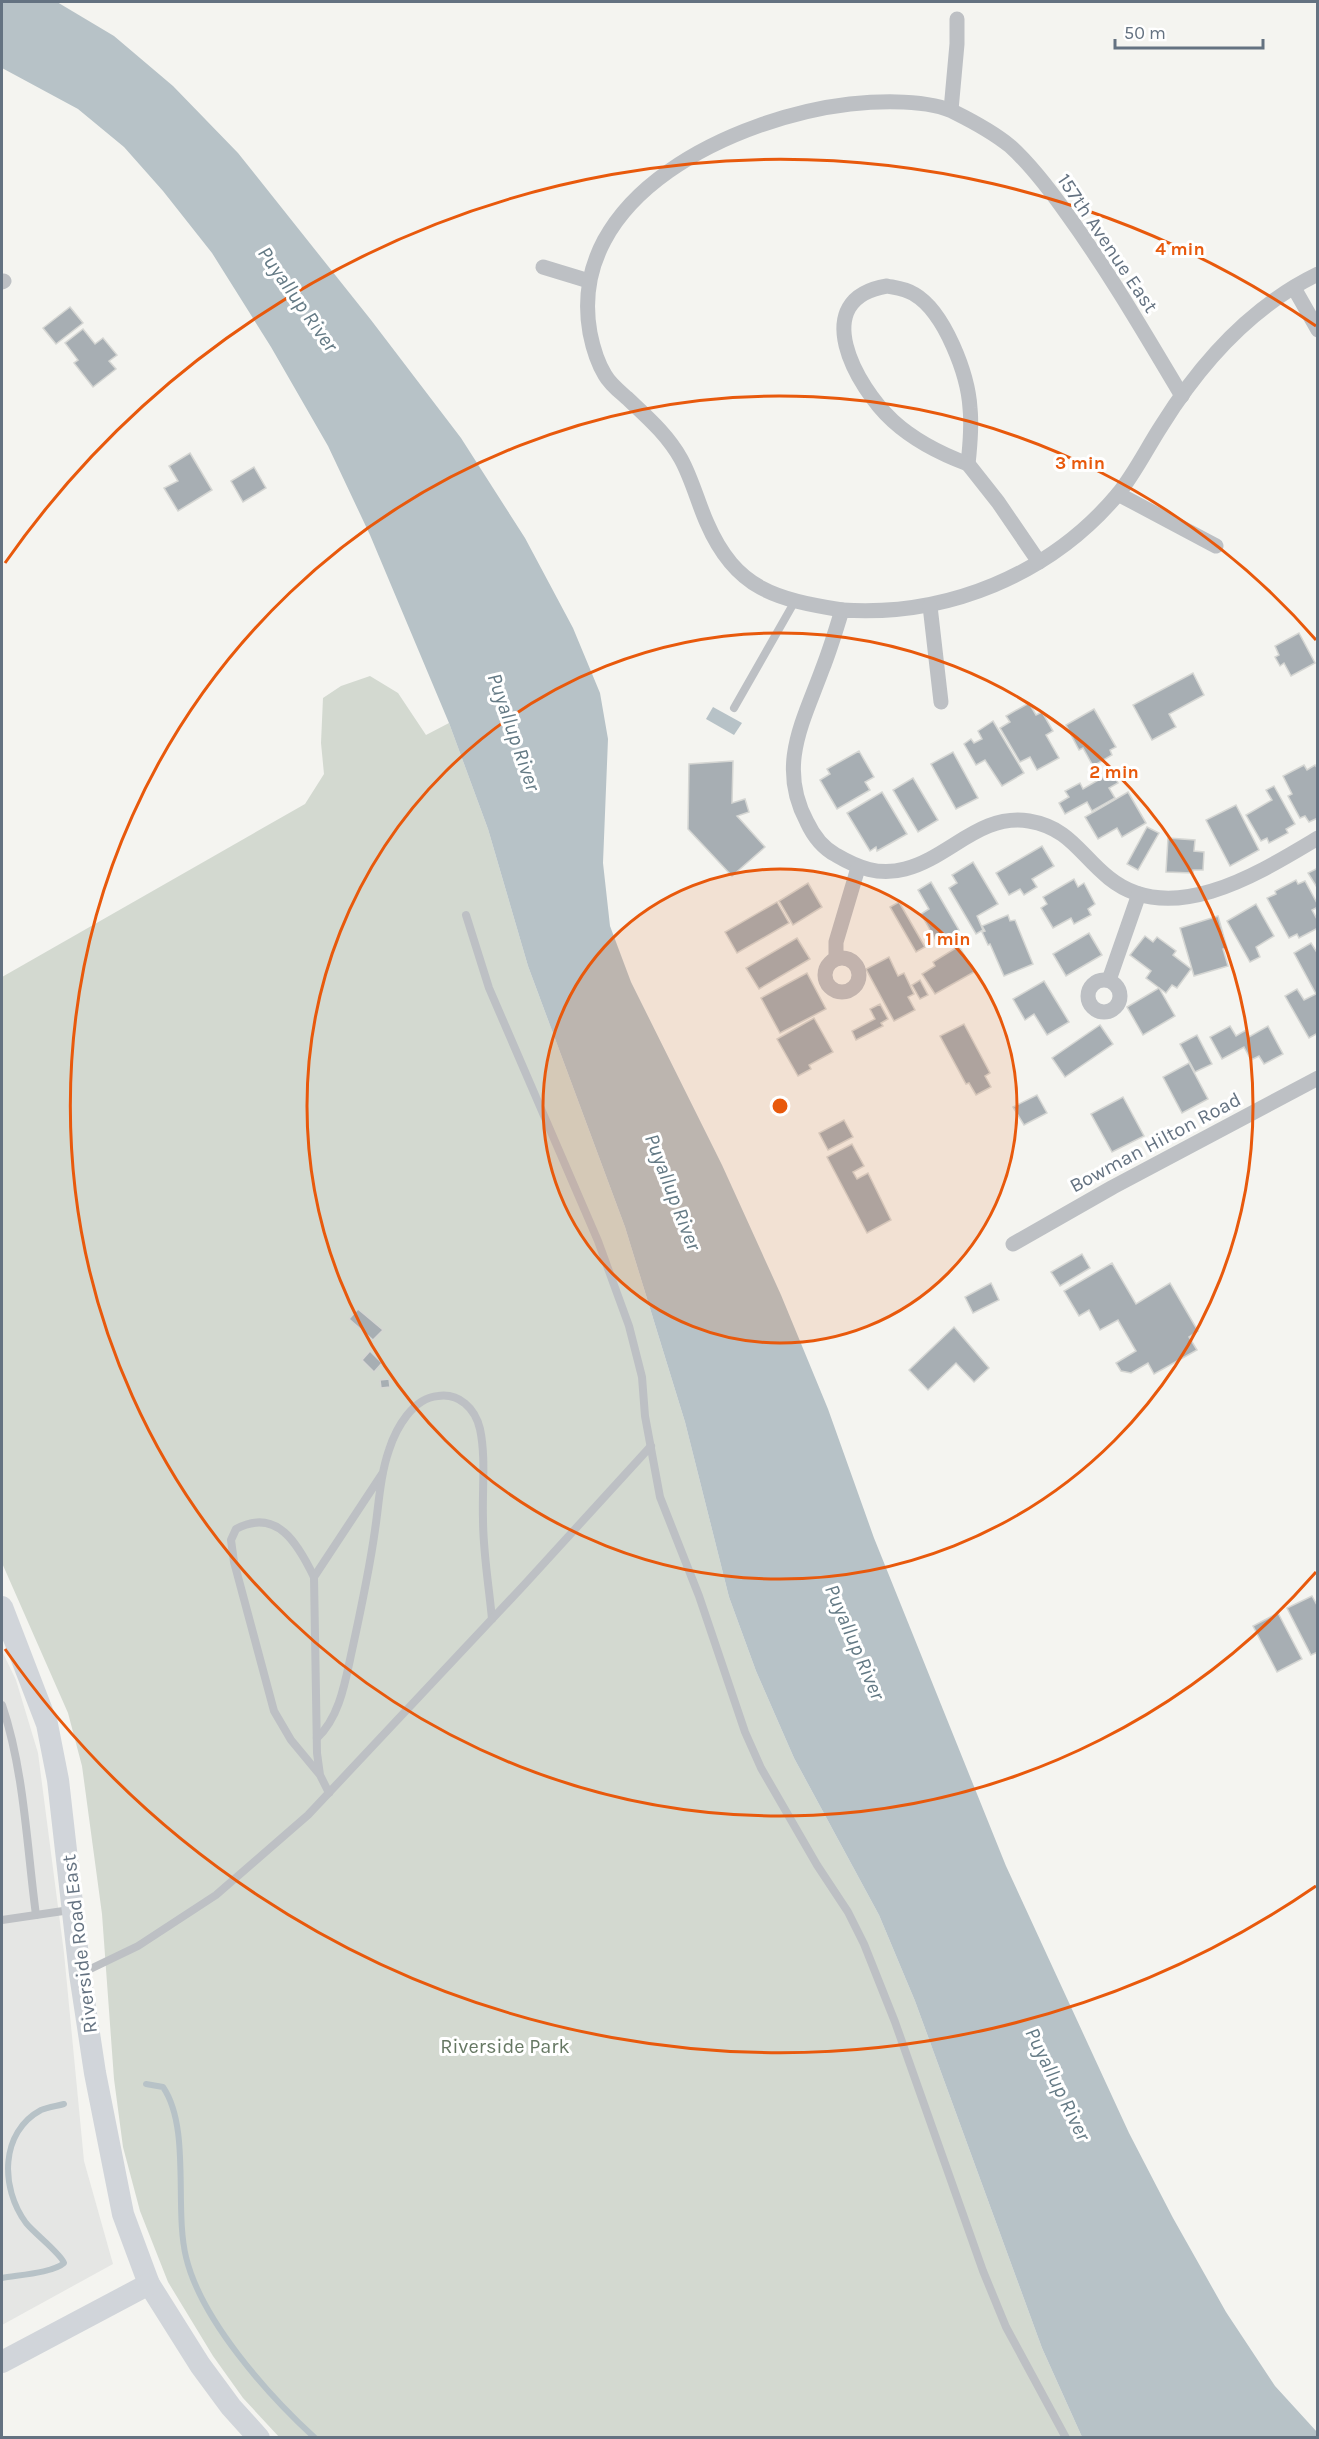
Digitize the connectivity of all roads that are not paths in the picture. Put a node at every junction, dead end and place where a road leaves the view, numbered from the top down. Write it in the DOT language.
graph roads {
  1 [pos="957,19"];
  2 [pos="951,110"];
  3 [pos="543,267"];
  4 [pos="1317,274"];
  5 [pos="590,281"];
  6 [pos="1294,288"];
  7 [pos="1317,330"];
  8 [pos="1182,396"];
  9 [pos="968,464"];
  10 [pos="1118,494"];
  11 [pos="1216,546"];
  12 [pos="1039,562"];
  13 [pos="795,601"];
  14 [pos="930,606"];
  15 [pos="842,610"];
  16 [pos="941,702"];
  17 [pos="734,708"];
  18 [pos="1317,838"];
  19 [pos="858,868"];
  20 [pos="1139,894"];
  21 [pos="466,915"];
  22 [pos="836,958"];
  23 [pos="1109,980"];
  24 [pos="1317,1078"];
  25 [pos="1013,1244"];
  26 [pos="651,1446"];
  27 [pos="382,1473"];
  28 [pos="314,1577"];
  29 [pos="2,1607"];
  30 [pos="492,1619"];
  31 [pos="2,1706"];
  32 [pos="316,1738"];
  33 [pos="320,1775"];
  34 [pos="328,1793"];
  35 [pos="74,1909"];
  36 [pos="36,1915"];
  37 [pos="2,1920"];
  38 [pos="80,1974"];
  39 [pos="149,2284"];
  40 [pos="2,2362"];
  41 [pos="259,2438"];
  42 [pos="1066,2438"];
  1 -- 2 [label="street"];
  2 -- 5 [label="street"];
  2 -- 8 [label="street, 157th Avenue East"];
  3 -- 5 [label="street"];
  4 -- 6 [label="street"];
  5 -- 13 [label="street"];
  6 -- 7 [label="street"];
  6 -- 8 [label="street"];
  8 -- 10 [label="street"];
  9 -- 9 [label="street"];
  9 -- 12 [label="street"];
  10 -- 11 [label="street"];
  10 -- 12 [label="street"];
  12 -- 14 [label="street"];
  13 -- 15 [label="street"];
  13 -- 17 [label="lane"];
  14 -- 15 [label="street"];
  14 -- 16 [label="street"];
  15 -- 19 [label="street"];
  18 -- 20 [label="street"];
  19 -- 20 [label="street"];
  19 -- 22 [label="street"];
  20 -- 23 [label="street"];
  21 -- 26 [label="lane"];
  24 -- 25 [label="street, Bowman Hilton Road"];
  26 -- 30 [label="lane"];
  26 -- 42 [label="lane"];
  27 -- 28 [label="lane"];
  27 -- 30 [label="lane"];
  27 -- 32 [label="lane"];
  28 -- 32 [label="lane"];
  28 -- 33 [label="lane"];
  29 -- 35 [label="street, Riverside Road East"];
  30 -- 34 [label="lane"];
  31 -- 36 [label="lane"];
  32 -- 33 [label="lane"];
  33 -- 34 [label="lane"];
  34 -- 38 [label="lane"];
  35 -- 36 [label="lane"];
  35 -- 38 [label="street, Riverside Road East"];
  36 -- 37 [label="lane"];
  38 -- 39 [label="street, Riverside Road East"];
  39 -- 40 [label="street"];
  39 -- 41 [label="street, Riverside Road East"];
}
